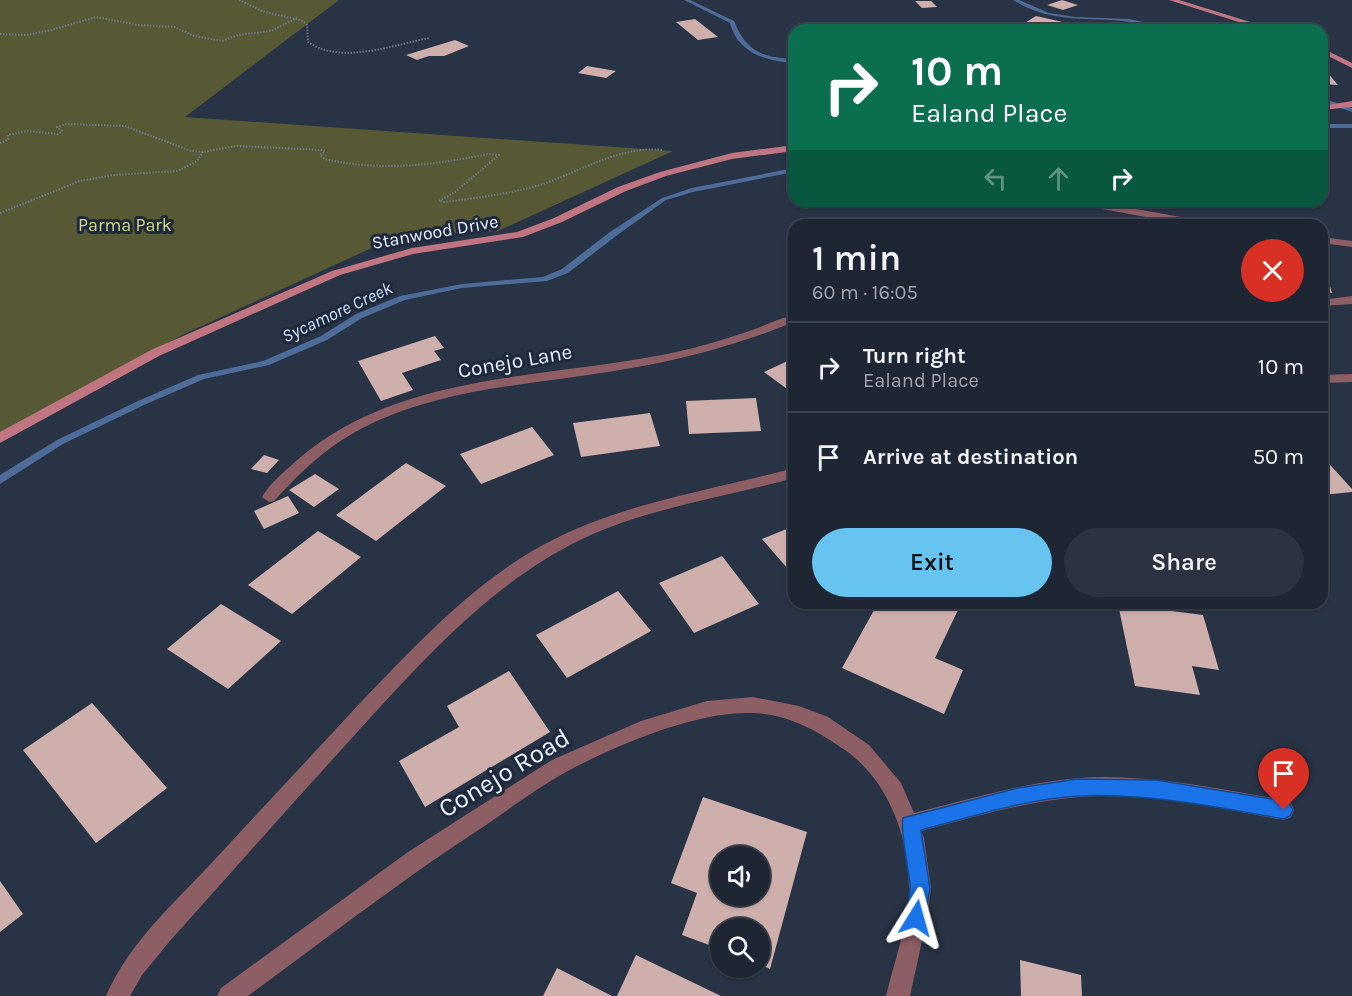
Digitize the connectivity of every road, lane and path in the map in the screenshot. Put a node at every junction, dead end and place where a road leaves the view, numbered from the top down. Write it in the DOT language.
graph roads {
  1 [pos="239,0"];
  2 [pos="1172,0"];
  3 [pos="297,18"];
  4 [pos="1252,24"];
  5 [pos="0,34"];
  6 [pos="429,38"];
  7 [pos="1328,53"];
  8 [pos="1352,66"];
  9 [pos="1352,104"];
  10 [pos="1328,107"];
  11 [pos="0,142"];
  12 [pos="788,149"];
  13 [pos="203,152"];
  14 [pos="673,171"];
  15 [pos="1108,207"];
  16 [pos="0,213"];
  17 [pos="1175,219"];
  18 [pos="1328,241"];
  19 [pos="1352,244"];
  20 [pos="1352,300"];
  21 [pos="1328,302"];
  22 [pos="788,320"];
  23 [pos="1352,378"];
  24 [pos="1328,379"];
  25 [pos="0,438"];
  26 [pos="788,474"];
  27 [pos="269,497"];
  28 [pos="1284,810"];
  29 [pos="910,824"];
  30 [pos="118,996"];
  31 [pos="229,996"];
  32 [pos="898,996"];
  1 -- 3 [label="path"];
  2 -- 4 [label="main road"];
  3 -- 5 [label="path"];
  3 -- 6 [label="path"];
  7 -- 8 [label="main road"];
  9 -- 10 [label="main road"];
  11 -- 13 [label="path"];
  12 -- 14 [label="main road, Stanwood Drive"];
  13 -- 14 [label="path"];
  13 -- 16 [label="path"];
  14 -- 25 [label="main road, Stanwood Drive"];
  15 -- 17 [label="street"];
  18 -- 19 [label="street"];
  20 -- 21 [label="street"];
  22 -- 27 [label="street, Conejo Lane"];
  23 -- 24 [label="street"];
  26 -- 30 [label="street"];
  28 -- 29 [label="street"];
  29 -- 31 [label="street, Conejo Road"];
  29 -- 32 [label="street, Conejo Road"];
}
